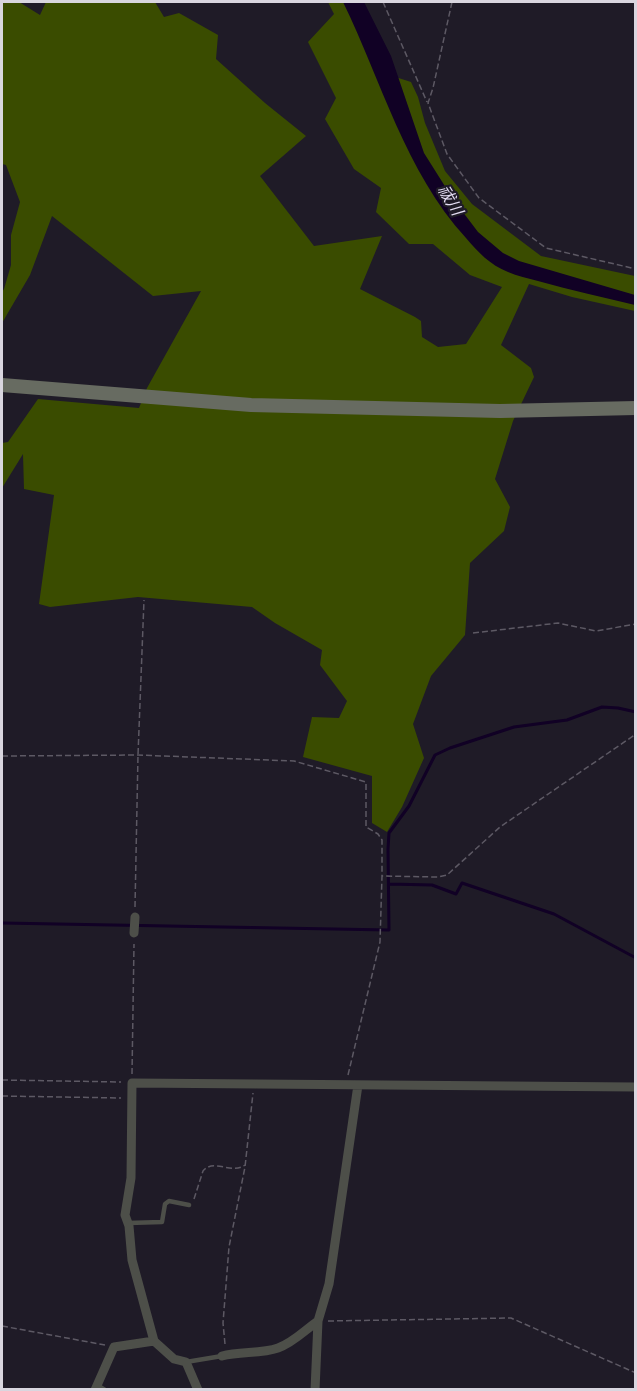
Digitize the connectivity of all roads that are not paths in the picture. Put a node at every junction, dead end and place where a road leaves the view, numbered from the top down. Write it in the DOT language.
graph roads {
  1 [pos="2,385"];
  2 [pos="636,408"];
  3 [pos="135,917"];
  4 [pos="134,933"];
  5 [pos="358,1085"];
  6 [pos="636,1087"];
  7 [pos="189,1205"];
  8 [pos="128,1223"];
  9 [pos="318,1321"];
  10 [pos="154,1341"];
  11 [pos="224,1356"];
  12 [pos="186,1362"];
  13 [pos="99,1388"];
  14 [pos="198,1389"];
  15 [pos="315,1389"];
  1 -- 2 [label="street"];
  3 -- 4 [label="street"];
  5 -- 6 [label="street"];
  5 -- 8 [label="street"];
  5 -- 9 [label="street"];
  7 -- 8 [label="lane"];
  8 -- 10 [label="street"];
  9 -- 11 [label="street"];
  9 -- 15 [label="street"];
  10 -- 12 [label="street"];
  10 -- 13 [label="street"];
  11 -- 12 [label="lane"];
  12 -- 14 [label="street"];
}
